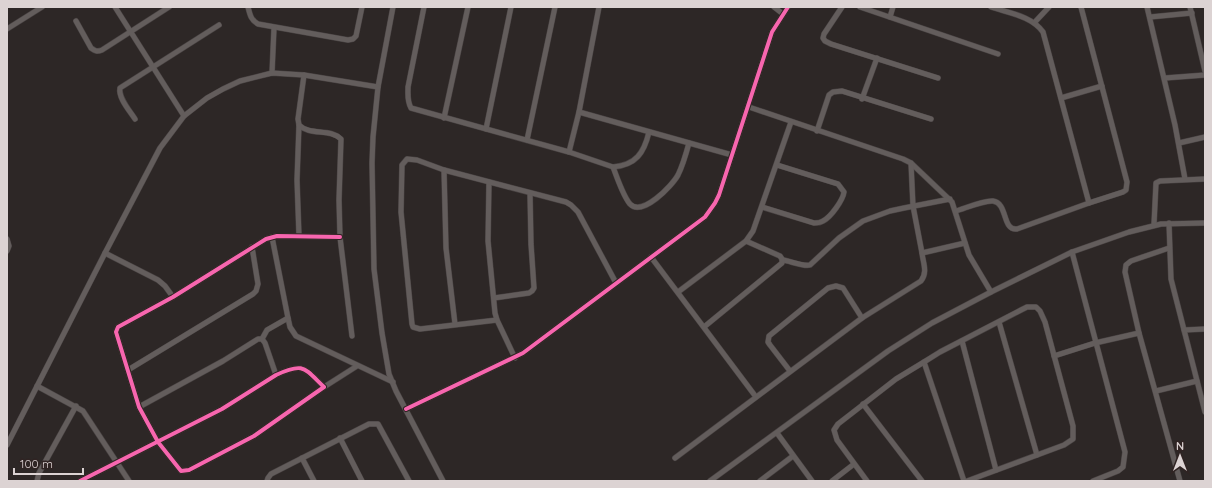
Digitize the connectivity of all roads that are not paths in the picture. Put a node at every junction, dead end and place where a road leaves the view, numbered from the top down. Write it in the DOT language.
graph roads {
  1 [pos="42,7"];
  2 [pos="115,7"];
  3 [pos="248,7"];
  4 [pos="362,7"];
  5 [pos="393,7"];
  6 [pos="424,7"];
  7 [pos="468,7"];
  8 [pos="511,7"];
  9 [pos="555,7"];
  10 [pos="599,7"];
  11 [pos="774,7"];
  12 [pos="788,7"];
  13 [pos="842,7"];
  14 [pos="860,7"];
  15 [pos="893,7"];
  16 [pos="991,7"];
  17 [pos="1049,7"];
  18 [pos="1081,7"];
  19 [pos="1148,7"];
  20 [pos="1190,7"];
  21 [pos="167,8"];
  22 [pos="783,14"];
  23 [pos="1192,14"];
  24 [pos="1150,16"];
  25 [pos="890,17"];
  26 [pos="76,21"];
  27 [pos="1034,23"];
  28 [pos="219,25"];
  29 [pos="274,28"];
  30 [pos="7,29"];
  31 [pos="131,32"];
  32 [pos="998,54"];
  33 [pos="876,58"];
  34 [pos="152,66"];
  35 [pos="1205,71"];
  36 [pos="272,73"];
  37 [pos="304,75"];
  38 [pos="1205,75"];
  39 [pos="938,78"];
  40 [pos="1165,78"];
  41 [pos="1102,86"];
  42 [pos="378,87"];
  43 [pos="1061,98"];
  44 [pos="862,99"];
  45 [pos="749,107"];
  46 [pos="579,112"];
  47 [pos="184,116"];
  48 [pos="444,118"];
  49 [pos="135,119"];
  50 [pos="931,119"];
  51 [pos="791,122"];
  52 [pos="299,125"];
  53 [pos="486,129"];
  54 [pos="817,131"];
  55 [pos="649,132"];
  56 [pos="1205,137"];
  57 [pos="527,140"];
  58 [pos="690,143"];
  59 [pos="1179,143"];
  60 [pos="569,152"];
  61 [pos="732,155"];
  62 [pos="911,163"];
  63 [pos="777,165"];
  64 [pos="613,167"];
  65 [pos="444,170"];
  66 [pos="1184,179"];
  67 [pos="1205,179"];
  68 [pos="489,182"];
  69 [pos="530,193"];
  70 [pos="950,199"];
  71 [pos="1089,203"];
  72 [pos="762,206"];
  73 [pos="913,206"];
  74 [pos="956,211"];
  75 [pos="1169,223"];
  76 [pos="1205,223"];
  77 [pos="1154,224"];
  78 [pos="299,236"];
  79 [pos="272,237"];
  80 [pos="340,237"];
  81 [pos="7,239"];
  82 [pos="746,241"];
  83 [pos="965,244"];
  84 [pos="252,247"];
  85 [pos="1169,248"];
  86 [pos="7,251"];
  87 [pos="1072,252"];
  88 [pos="105,253"];
  89 [pos="922,253"];
  90 [pos="651,257"];
  91 [pos="783,260"];
  92 [pos="616,283"];
  93 [pos="678,292"];
  94 [pos="991,292"];
  95 [pos="173,297"];
  96 [pos="494,298"];
  97 [pos="288,318"];
  98 [pos="862,318"];
  99 [pos="497,320"];
  100 [pos="999,322"];
  101 [pos="455,324"];
  102 [pos="704,327"];
  103 [pos="1205,329"];
  104 [pos="1184,330"];
  105 [pos="1139,333"];
  106 [pos="352,336"];
  107 [pos="262,339"];
  108 [pos="962,341"];
  109 [pos="1096,343"];
  110 [pos="1054,356"];
  111 [pos="515,358"];
  112 [pos="924,362"];
  113 [pos="357,366"];
  114 [pos="128,370"];
  115 [pos="790,371"];
  116 [pos="276,375"];
  117 [pos="1197,381"];
  118 [pos="393,382"];
  119 [pos="37,386"];
  120 [pos="324,387"];
  121 [pos="1156,391"];
  122 [pos="1203,395"];
  123 [pos="756,397"];
  124 [pos="863,404"];
  125 [pos="76,406"];
  126 [pos="139,407"];
  127 [pos="406,409"];
  128 [pos="1205,412"];
  129 [pos="777,433"];
  130 [pos="340,438"];
  131 [pos="158,442"];
  132 [pos="7,446"];
  133 [pos="1037,455"];
  134 [pos="793,456"];
  135 [pos="302,458"];
  136 [pos="675,458"];
  137 [pos="117,463"];
  138 [pos="854,464"];
  139 [pos="996,470"];
  140 [pos="37,481"];
  141 [pos="80,481"];
  142 [pos="129,481"];
  143 [pos="267,481"];
  144 [pos="314,481"];
  145 [pos="362,481"];
  146 [pos="409,481"];
  147 [pos="443,481"];
  148 [pos="710,481"];
  149 [pos="760,481"];
  150 [pos="812,481"];
  151 [pos="832,481"];
  152 [pos="867,481"];
  153 [pos="922,481"];
  154 [pos="966,481"];
  155 [pos="1093,481"];
  156 [pos="1180,481"];
  1 -- 30 [label="street"];
  2 -- 31 [label="street"];
  3 -- 29 [label="street"];
  4 -- 29 [label="street"];
  5 -- 42 [label="street"];
  6 -- 48 [label="street"];
  7 -- 48 [label="street"];
  8 -- 53 [label="street"];
  9 -- 57 [label="street"];
  10 -- 46 [label="street"];
  11 -- 22 [label="street"];
  12 -- 22 [label="street"];
  13 -- 33 [label="street"];
  14 -- 25 [label="street"];
  15 -- 25 [label="street"];
  16 -- 27 [label="street"];
  17 -- 27 [label="street"];
  18 -- 41 [label="street"];
  19 -- 24 [label="street"];
  20 -- 23 [label="street"];
  21 -- 31 [label="street"];
  22 -- 45 [label="street"];
  23 -- 24 [label="street"];
  23 -- 35 [label="street"];
  24 -- 40 [label="street"];
  25 -- 32 [label="street"];
  26 -- 31 [label="street"];
  27 -- 43 [label="street"];
  28 -- 34 [label="street"];
  29 -- 36 [label="street"];
  31 -- 34 [label="street"];
  33 -- 39 [label="street"];
  33 -- 44 [label="street"];
  34 -- 47 [label="street"];
  34 -- 49 [label="street"];
  36 -- 37 [label="street"];
  36 -- 47 [label="street"];
  37 -- 42 [label="street"];
  37 -- 52 [label="street"];
  38 -- 40 [label="street"];
  40 -- 59 [label="street"];
  41 -- 43 [label="street"];
  41 -- 71 [label="street"];
  42 -- 118 [label="street"];
  43 -- 71 [label="street"];
  44 -- 50 [label="street"];
  44 -- 54 [label="street"];
  45 -- 51 [label="street"];
  45 -- 61 [label="street"];
  46 -- 55 [label="street"];
  46 -- 60 [label="street"];
  47 -- 88 [label="street"];
  48 -- 53 [label="street"];
  51 -- 54 [label="street"];
  51 -- 63 [label="street"];
  52 -- 78 [label="street"];
  52 -- 80 [label="street"];
  53 -- 57 [label="street"];
  54 -- 62 [label="street"];
  55 -- 58 [label="street"];
  55 -- 64 [label="street"];
  56 -- 59 [label="street"];
  57 -- 60 [label="street"];
  58 -- 61 [label="street"];
  58 -- 64 [label="street"];
  59 -- 66 [label="street"];
  60 -- 64 [label="street"];
  61 -- 90 [label="street"];
  62 -- 70 [label="street"];
  62 -- 73 [label="street"];
  63 -- 72 [label="street"];
  63 -- 72 [label="street"];
  65 -- 68 [label="street"];
  65 -- 101 [label="street"];
  65 -- 101 [label="street"];
  66 -- 67 [label="street"];
  66 -- 77 [label="street"];
  68 -- 69 [label="street"];
  68 -- 96 [label="street"];
  69 -- 92 [label="street"];
  69 -- 96 [label="street"];
  70 -- 73 [label="street"];
  70 -- 74 [label="street"];
  71 -- 74 [label="street"];
  72 -- 82 [label="street"];
  73 -- 89 [label="street"];
  73 -- 91 [label="street"];
  74 -- 83 [label="street"];
  75 -- 76 [label="street"];
  75 -- 77 [label="street"];
  75 -- 85 [label="street"];
  77 -- 87 [label="street"];
  78 -- 79 [label="street"];
  78 -- 80 [label="street"];
  79 -- 84 [label="street"];
  79 -- 97 [label="street"];
  80 -- 106 [label="street"];
  81 -- 86 [label="street"];
  82 -- 91 [label="street"];
  82 -- 93 [label="street"];
  83 -- 89 [label="street"];
  83 -- 94 [label="street"];
  84 -- 95 [label="street"];
  84 -- 114 [label="street"];
  85 -- 104 [label="street"];
  85 -- 105 [label="street"];
  87 -- 94 [label="street"];
  87 -- 109 [label="street"];
  88 -- 95 [label="street"];
  88 -- 119 [label="street"];
  89 -- 98 [label="street"];
  90 -- 92 [label="street"];
  90 -- 93 [label="street"];
  91 -- 102 [label="street"];
  92 -- 111 [label="street"];
  93 -- 102 [label="street"];
  94 -- 129 [label="street"];
  95 -- 114 [label="street"];
  96 -- 99 [label="street"];
  97 -- 107 [label="street"];
  97 -- 113 [label="street"];
  98 -- 115 [label="street"];
  98 -- 115 [label="street"];
  99 -- 101 [label="street"];
  99 -- 111 [label="street"];
  100 -- 108 [label="street"];
  100 -- 110 [label="street"];
  100 -- 133 [label="street"];
  102 -- 123 [label="street"];
  103 -- 104 [label="street"];
  104 -- 117 [label="street"];
  105 -- 109 [label="street"];
  105 -- 121 [label="street"];
  107 -- 116 [label="street"];
  107 -- 126 [label="street"];
  108 -- 112 [label="street"];
  108 -- 139 [label="street"];
  109 -- 110 [label="street"];
  109 -- 155 [label="street"];
  110 -- 133 [label="street"];
  111 -- 127 [label="street"];
  112 -- 124 [label="street"];
  112 -- 154 [label="street"];
  113 -- 118 [label="street"];
  113 -- 120 [label="street"];
  114 -- 126 [label="street"];
  115 -- 123 [label="street"];
  116 -- 120 [label="street"];
  116 -- 131 [label="street"];
  117 -- 121 [label="street"];
  117 -- 122 [label="street"];
  118 -- 127 [label="street"];
  119 -- 125 [label="street"];
  119 -- 132 [label="street"];
  120 -- 131 [label="street"];
  121 -- 156 [label="street"];
  122 -- 128 [label="street"];
  123 -- 136 [label="street"];
  124 -- 138 [label="street"];
  124 -- 153 [label="street"];
  125 -- 137 [label="street"];
  125 -- 140 [label="street"];
  126 -- 131 [label="street"];
  127 -- 147 [label="street"];
  129 -- 134 [label="street"];
  129 -- 148 [label="street"];
  130 -- 135 [label="street"];
  130 -- 145 [label="street"];
  130 -- 146 [label="street"];
  131 -- 137 [label="street"];
  133 -- 139 [label="street"];
  134 -- 149 [label="street"];
  134 -- 150 [label="street"];
  135 -- 143 [label="street"];
  135 -- 144 [label="street"];
  137 -- 141 [label="street"];
  137 -- 142 [label="street"];
  138 -- 151 [label="street"];
  138 -- 152 [label="street"];
  139 -- 154 [label="street"];
}
